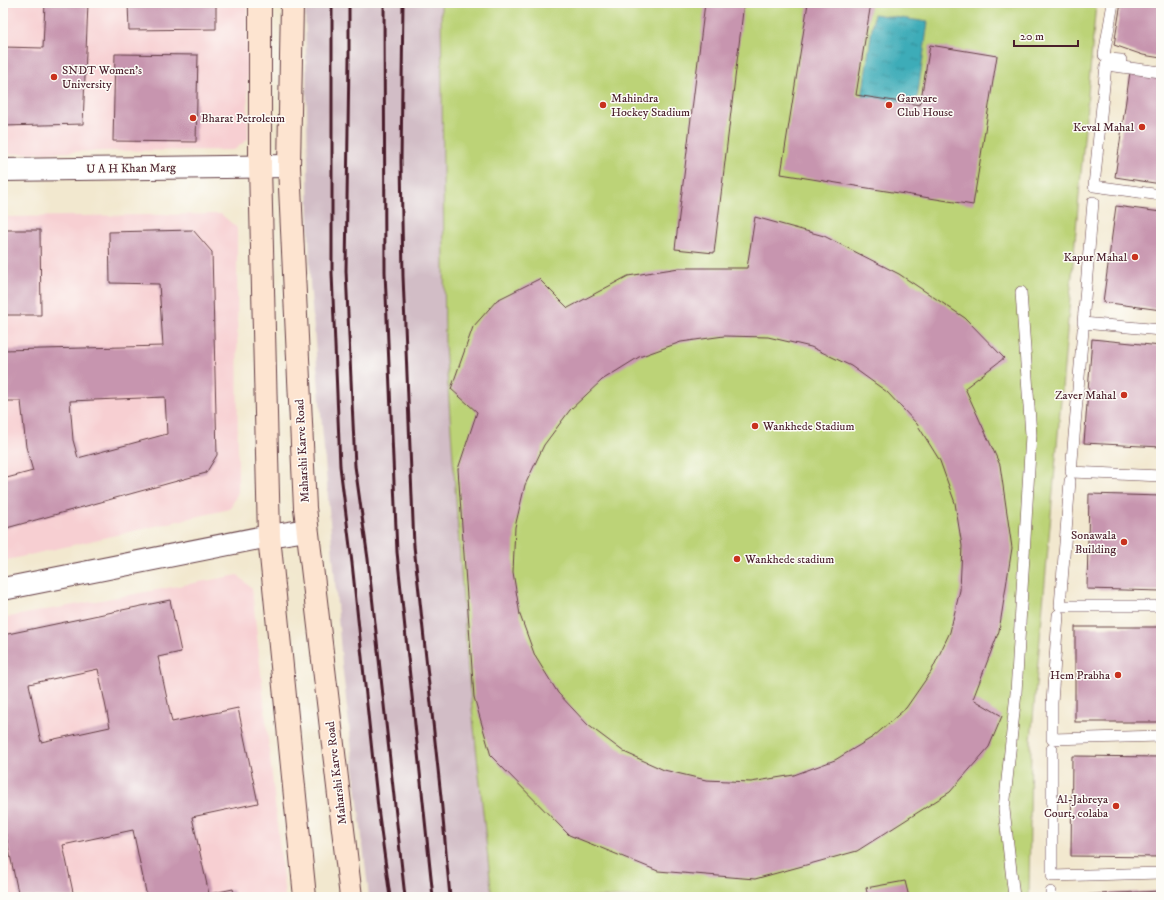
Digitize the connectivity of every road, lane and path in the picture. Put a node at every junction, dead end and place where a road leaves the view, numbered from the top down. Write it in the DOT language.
graph roads {
  1 [pos="260,3"];
  2 [pos="292,3"];
  3 [pos="1113,3"];
  4 [pos="1161,65"];
  5 [pos="1161,72"];
  6 [pos="260,166"];
  7 [pos="289,166"];
  8 [pos="3,170"];
  9 [pos="1161,194"];
  10 [pos="1093,202"];
  11 [pos="1021,292"];
  12 [pos="1082,330"];
  13 [pos="1161,330"];
  14 [pos="1161,476"];
  15 [pos="1070,481"];
  16 [pos="307,530"];
  17 [pos="269,536"];
  18 [pos="3,589"];
  19 [pos="1161,606"];
  20 [pos="1058,615"];
  21 [pos="1161,736"];
  22 [pos="1052,749"];
  23 [pos="1161,873"];
  24 [pos="305,897"];
  25 [pos="351,897"];
  26 [pos="1014,897"];
  1 -- 6 [label="main road"];
  2 -- 7 [label="main road, Maharshi Karve Road"];
  3 -- 4 [label="lane"];
  5 -- 9 [label="lane"];
  6 -- 7 [label="street, U A H Khan Marg"];
  6 -- 8 [label="street, U A H Khan Marg"];
  6 -- 17 [label="main road"];
  7 -- 16 [label="main road, Maharshi Karve Road"];
  10 -- 13 [label="lane"];
  11 -- 26 [label="lane"];
  12 -- 14 [label="lane"];
  15 -- 19 [label="lane"];
  16 -- 17 [label="street"];
  16 -- 25 [label="main road, Maharshi Karve Road"];
  17 -- 18 [label="street"];
  17 -- 24 [label="main road"];
  20 -- 21 [label="lane"];
  22 -- 23 [label="lane"];
}
